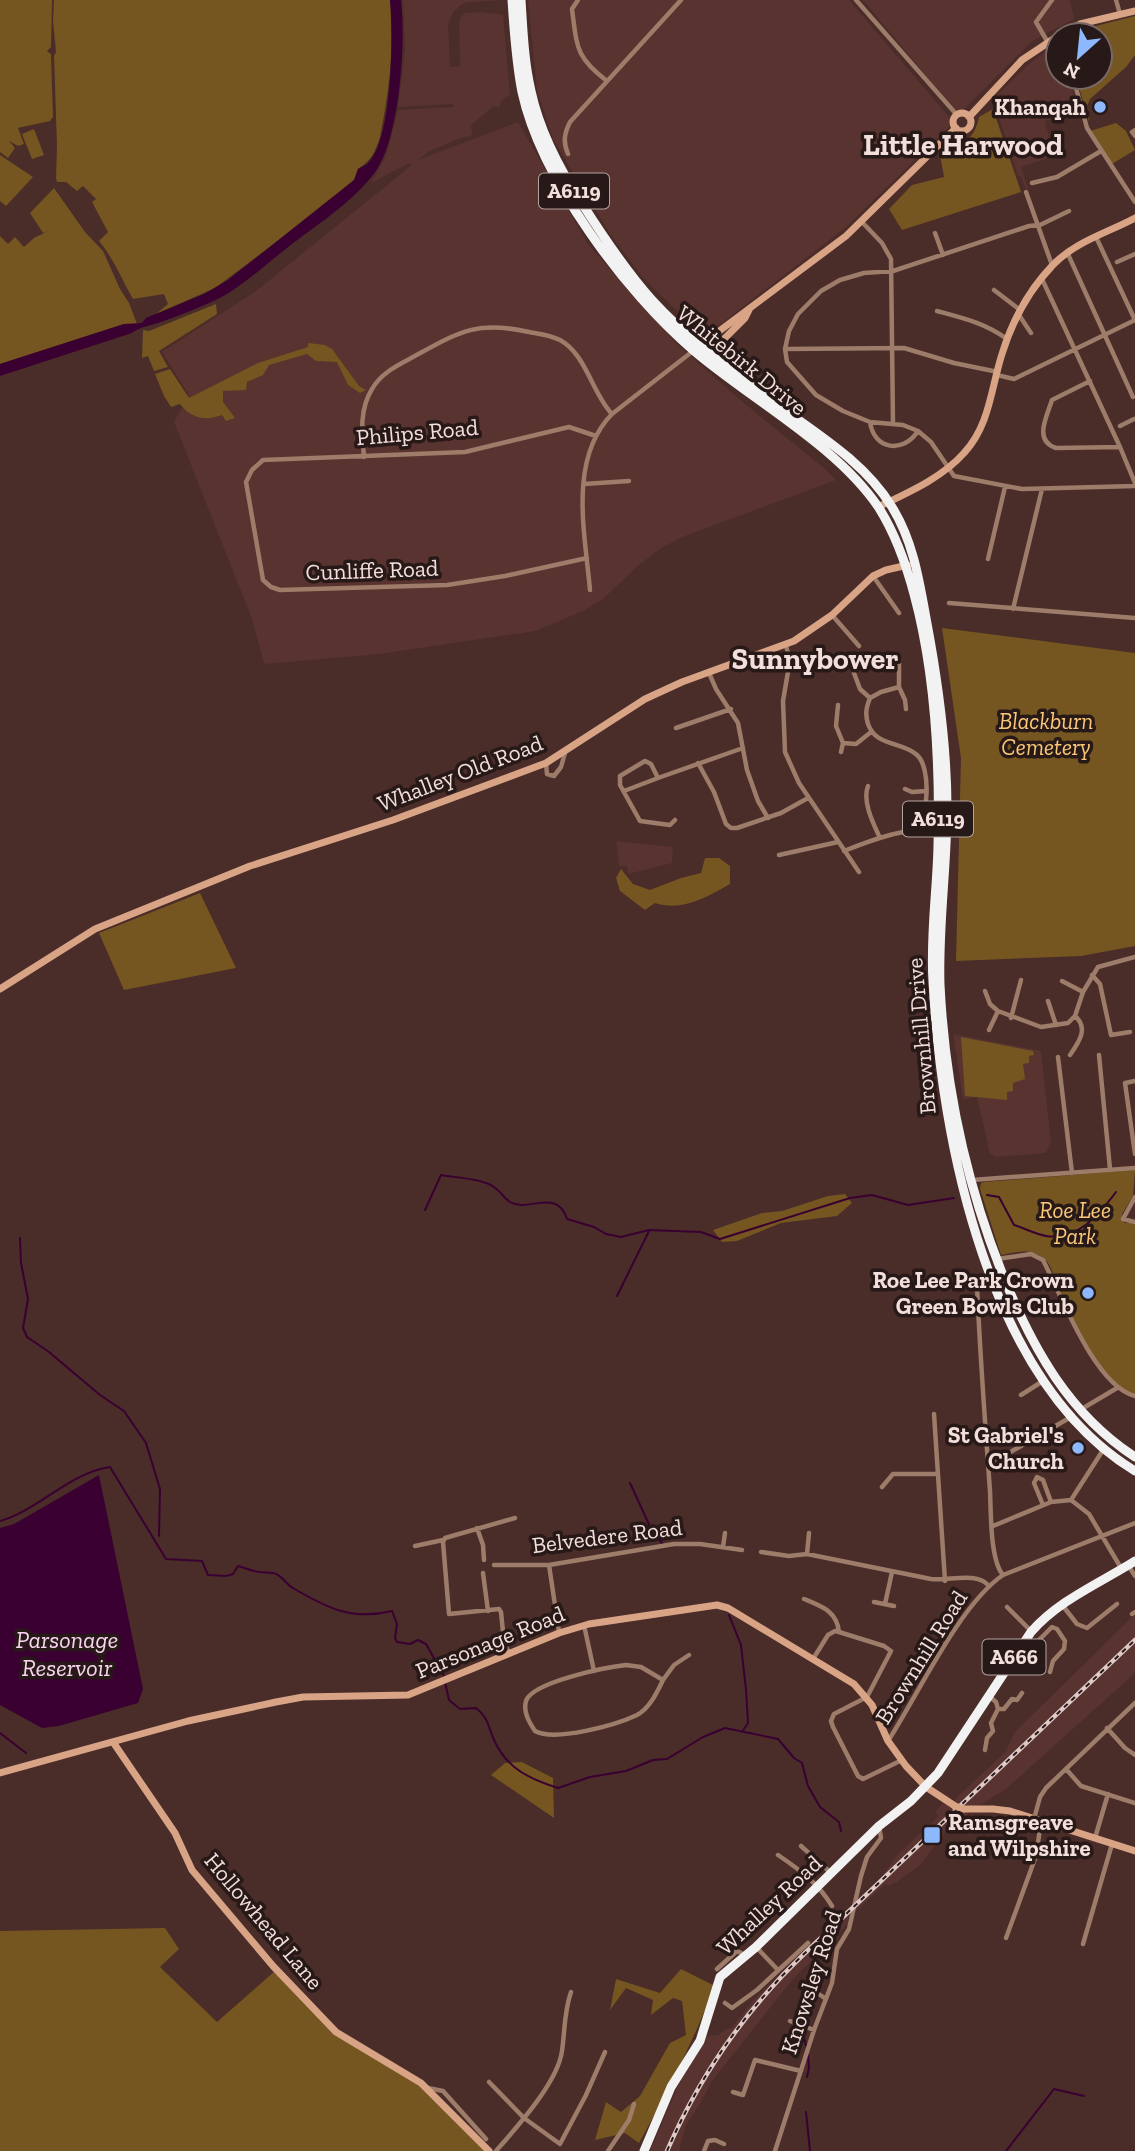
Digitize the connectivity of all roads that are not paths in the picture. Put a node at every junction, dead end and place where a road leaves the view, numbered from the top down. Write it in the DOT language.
graph roads {
  1 [pos="512,0"];
  2 [pos="521,0"];
  3 [pos="578,0"];
  4 [pos="681,0"];
  5 [pos="856,0"];
  6 [pos="1052,0"];
  7 [pos="1116,0"];
  8 [pos="1135,11"];
  9 [pos="1120,14"];
  10 [pos="1092,21"];
  11 [pos="1044,36"];
  12 [pos="1044,43"];
  13 [pos="607,80"];
  14 [pos="1077,91"];
  15 [pos="957,115"];
  16 [pos="969,117"];
  17 [pos="956,128"];
  18 [pos="1101,151"];
  19 [pos="568,154"];
  20 [pos="1032,183"];
  21 [pos="1026,192"];
  22 [pos="1135,202"];
  23 [pos="1069,211"];
  24 [pos="1135,218"];
  25 [pos="862,222"];
  26 [pos="1037,226"];
  27 [pos="935,233"];
  28 [pos="1096,237"];
  29 [pos="1066,251"];
  30 [pos="1135,254"];
  31 [pos="943,255"];
  32 [pos="1117,262"];
  33 [pos="1052,265"];
  34 [pos="892,271"];
  35 [pos="1041,278"];
  36 [pos="994,290"];
  37 [pos="749,309"];
  38 [pos="937,311"];
  39 [pos="1019,312"];
  40 [pos="1135,320"];
  41 [pos="1031,334"];
  42 [pos="1104,335"];
  43 [pos="1007,340"];
  44 [pos="696,348"];
  45 [pos="893,348"];
  46 [pos="785,349"];
  47 [pos="1075,349"];
  48 [pos="723,364"];
  49 [pos="997,373"];
  50 [pos="1090,381"];
  51 [pos="1133,397"];
  52 [pos="612,414"];
  53 [pos="1135,419"];
  54 [pos="870,422"];
  55 [pos="893,424"];
  56 [pos="1120,426"];
  57 [pos="918,431"];
  58 [pos="596,436"];
  59 [pos="1121,447"];
  60 [pos="364,457"];
  61 [pos="948,468"];
  62 [pos="247,478"];
  63 [pos="629,481"];
  64 [pos="584,484"];
  65 [pos="1135,484"];
  66 [pos="1005,487"];
  67 [pos="1042,488"];
  68 [pos="889,502"];
  69 [pos="878,507"];
  70 [pos="587,558"];
  71 [pos="988,559"];
  72 [pos="916,563"];
  73 [pos="905,566"];
  74 [pos="873,576"];
  75 [pos="590,590"];
  76 [pos="949,603"];
  77 [pos="1013,609"];
  78 [pos="899,613"];
  79 [pos="832,615"];
  80 [pos="1135,618"];
  81 [pos="786,646"];
  82 [pos="859,646"];
  83 [pos="899,659"];
  84 [pos="709,673"];
  85 [pos="854,673"];
  86 [pos="899,687"];
  87 [pos="870,698"];
  88 [pos="838,705"];
  89 [pos="731,709"];
  90 [pos="906,709"];
  91 [pos="676,729"];
  92 [pos="871,732"];
  93 [pos="843,743"];
  94 [pos="743,748"];
  95 [pos="841,751"];
  96 [pos="565,753"];
  97 [pos="546,763"];
  98 [pos="698,764"];
  99 [pos="658,778"];
  100 [pos="868,786"];
  101 [pos="905,789"];
  102 [pos="926,791"];
  103 [pos="624,792"];
  104 [pos="808,798"];
  105 [pos="768,818"];
  106 [pos="675,820"];
  107 [pos="880,838"];
  108 [pos="838,842"];
  109 [pos="844,850"];
  110 [pos="779,855"];
  111 [pos="859,872"];
  112 [pos="1135,957"];
  113 [pos="1092,975"];
  114 [pos="1021,981"];
  115 [pos="1062,981"];
  116 [pos="0,989"];
  117 [pos="985,992"];
  118 [pos="1083,992"];
  119 [pos="1048,1001"];
  120 [pos="998,1011"];
  121 [pos="1075,1016"];
  122 [pos="1011,1018"];
  123 [pos="1056,1025"];
  124 [pos="989,1030"];
  125 [pos="1130,1032"];
  126 [pos="1070,1055"];
  127 [pos="1099,1055"];
  128 [pos="1058,1057"];
  129 [pos="1135,1081"];
  130 [pos="1135,1154"];
  131 [pos="1135,1168"];
  132 [pos="1110,1169"];
  133 [pos="1072,1173"];
  134 [pos="965,1181"];
  135 [pos="1135,1197"];
  136 [pos="1135,1222"];
  137 [pos="996,1259"];
  138 [pos="984,1276"];
  139 [pos="1044,1381"];
  140 [pos="1117,1388"];
  141 [pos="1021,1395"];
  142 [pos="1135,1396"];
  143 [pos="1080,1410"];
  144 [pos="934,1414"];
  145 [pos="1071,1418"];
  146 [pos="1103,1450"];
  147 [pos="1135,1457"];
  148 [pos="988,1465"];
  149 [pos="1135,1472"];
  150 [pos="938,1474"];
  151 [pos="882,1487"];
  152 [pos="1071,1500"];
  153 [pos="1051,1502"];
  154 [pos="1043,1506"];
  155 [pos="515,1518"];
  156 [pos="1135,1523"];
  157 [pos="992,1526"];
  158 [pos="477,1528"];
  159 [pos="725,1533"];
  160 [pos="809,1533"];
  161 [pos="1102,1536"];
  162 [pos="443,1540"];
  163 [pos="415,1546"];
  164 [pos="723,1547"];
  165 [pos="742,1550"];
  166 [pos="761,1552"];
  167 [pos="807,1554"];
  168 [pos="484,1560"];
  169 [pos="494,1565"];
  170 [pos="550,1565"];
  171 [pos="1128,1565"];
  172 [pos="892,1572"];
  173 [pos="483,1573"];
  174 [pos="1003,1576"];
  175 [pos="1135,1576"];
  176 [pos="945,1581"];
  177 [pos="988,1585"];
  178 [pos="804,1599"];
  179 [pos="874,1602"];
  180 [pos="885,1604"];
  181 [pos="1062,1604"];
  182 [pos="1117,1604"];
  183 [pos="894,1606"];
  184 [pos="1007,1607"];
  185 [pos="488,1611"];
  186 [pos="584,1625"];
  187 [pos="1033,1629"];
  188 [pos="839,1632"];
  189 [pos="559,1633"];
  190 [pos="1045,1635"];
  191 [pos="1035,1644"];
  192 [pos="509,1654"];
  193 [pos="689,1655"];
  194 [pos="813,1659"];
  195 [pos="594,1671"];
  196 [pos="1050,1672"];
  197 [pos="663,1680"];
  198 [pos="1022,1693"];
  199 [pos="988,1695"];
  200 [pos="867,1697"];
  201 [pos="1135,1703"];
  202 [pos="998,1709"];
  203 [pos="1107,1728"];
  204 [pos="888,1741"];
  205 [pos="113,1742"];
  206 [pos="985,1750"];
  207 [pos="1135,1755"];
  208 [pos="902,1760"];
  209 [pos="1066,1769"];
  210 [pos="0,1773"];
  211 [pos="926,1787"];
  212 [pos="1108,1794"];
  213 [pos="1135,1803"];
  214 [pos="1037,1820"];
  215 [pos="879,1826"];
  216 [pos="1095,1838"];
  217 [pos="1112,1844"];
  218 [pos="801,1846"];
  219 [pos="1135,1851"];
  220 [pos="778,1856"];
  221 [pos="831,1873"];
  222 [pos="818,1886"];
  223 [pos="832,1906"];
  224 [pos="1006,1938"];
  225 [pos="808,1943"];
  226 [pos="1083,1944"];
  227 [pos="756,1947"];
  228 [pos="746,1956"];
  229 [pos="717,1969"];
  230 [pos="778,1970"];
  231 [pos="571,1992"];
  232 [pos="815,1992"];
  233 [pos="826,1999"];
  234 [pos="725,2003"];
  235 [pos="790,2021"];
  236 [pos="814,2030"];
  237 [pos="605,2052"];
  238 [pos="555,2070"];
  239 [pos="801,2071"];
  240 [pos="564,2074"];
  241 [pos="489,2082"];
  242 [pos="426,2087"];
  243 [pos="733,2092"];
  244 [pos="634,2104"];
  245 [pos="524,2118"];
  246 [pos="486,2138"];
  247 [pos="724,2144"];
  248 [pos="489,2151"];
  249 [pos="496,2151"];
  250 [pos="608,2151"];
  251 [pos="644,2151"];
  252 [pos="704,2151"];
  253 [pos="775,2151"];
  1 -- 44 [label="highway, Whitebirk Drive / A6119"];
  2 -- 44 [label="highway, Whitebirk Drive / A6119"];
  3 -- 13 [label="street"];
  4 -- 13 [label="street"];
  5 -- 15 [label="street"];
  6 -- 11 [label="street"];
  7 -- 9 [label="street"];
  8 -- 9 [label="street"];
  9 -- 10 [label="street"];
  12 -- 16 [label="street"];
  13 -- 19 [label="street"];
  14 -- 18 [label="street"];
  15 -- 16 [label="street"];
  15 -- 17 [label="street"];
  16 -- 17 [label="street"];
  17 -- 25 [label="street"];
  18 -- 20 [label="street"];
  18 -- 22 [label="street"];
  21 -- 26 [label="street"];
  23 -- 26 [label="street"];
  24 -- 28 [label="street"];
  25 -- 34 [label="street"];
  25 -- 37 [label="street"];
  26 -- 31 [label="street"];
  26 -- 33 [label="street"];
  27 -- 31 [label="street"];
  28 -- 29 [label="street"];
  28 -- 40 [label="street"];
  29 -- 33 [label="street"];
  29 -- 42 [label="street"];
  30 -- 32 [label="street"];
  31 -- 34 [label="street"];
  33 -- 35 [label="street"];
  34 -- 45 [label="street"];
  34 -- 46 [label="street"];
  35 -- 39 [label="street"];
  35 -- 47 [label="street"];
  36 -- 39 [label="street"];
  37 -- 44 [label="street"];
  37 -- 48 [label="street"];
  38 -- 43 [label="street"];
  39 -- 41 [label="street"];
  39 -- 43 [label="street"];
  40 -- 42 [label="street"];
  42 -- 47 [label="street"];
  42 -- 51 [label="street"];
  43 -- 49 [label="street"];
  44 -- 48 [label="highway, Whitebirk Drive / A6119"];
  44 -- 52 [label="street"];
  44 -- 69 [label="highway, Whitebirk Drive / A6119"];
  45 -- 46 [label="street"];
  45 -- 49 [label="street"];
  45 -- 55 [label="street"];
  46 -- 54 [label="street"];
  47 -- 49 [label="street"];
  47 -- 50 [label="street"];
  48 -- 68 [label="highway, Whitebirk Drive / A6119"];
  49 -- 61 [label="street"];
  50 -- 59 [label="street"];
  50 -- 59 [label="street"];
  52 -- 58 [label="street"];
  52 -- 60 [label="street"];
  53 -- 56 [label="street"];
  54 -- 55 [label="street"];
  54 -- 57 [label="street"];
  55 -- 57 [label="street"];
  57 -- 61 [label="street"];
  58 -- 60 [label="street, Philips Road"];
  58 -- 64 [label="street"];
  59 -- 65 [label="street"];
  60 -- 62 [label="street, Philips Road"];
  61 -- 66 [label="street"];
  61 -- 68 [label="street"];
  62 -- 70 [label="street, Cunliffe Road"];
  63 -- 64 [label="street"];
  64 -- 70 [label="street"];
  65 -- 67 [label="street"];
  66 -- 67 [label="street"];
  66 -- 71 [label="street"];
  67 -- 77 [label="street"];
  68 -- 69 [label="street"];
  68 -- 72 [label="highway, Brownhill Drive / A6119"];
  69 -- 73 [label="highway, Brownhill Drive / A6119"];
  70 -- 75 [label="street"];
  72 -- 73 [label="street, Whalley Old Road"];
  72 -- 134 [label="highway, Brownhill Drive / A6119"];
  73 -- 74 [label="street, Whalley Old Road"];
  73 -- 134 [label="highway, Brownhill Drive / A6119"];
  74 -- 78 [label="street"];
  74 -- 79 [label="street, Whalley Old Road"];
  76 -- 77 [label="street"];
  77 -- 80 [label="street"];
  79 -- 81 [label="street, Whalley Old Road"];
  79 -- 82 [label="street"];
  81 -- 84 [label="street, Whalley Old Road"];
  81 -- 104 [label="street"];
  83 -- 86 [label="street"];
  84 -- 89 [label="street"];
  84 -- 96 [label="street, Whalley Old Road"];
  85 -- 87 [label="street"];
  86 -- 87 [label="street"];
  86 -- 90 [label="street"];
  87 -- 92 [label="street"];
  88 -- 93 [label="street"];
  89 -- 91 [label="street"];
  89 -- 94 [label="street"];
  92 -- 93 [label="street"];
  92 -- 102 [label="street"];
  93 -- 95 [label="street"];
  94 -- 98 [label="street"];
  94 -- 105 [label="street"];
  96 -- 97 [label="street, Whalley Old Road"];
  96 -- 97 [label="street"];
  97 -- 116 [label="street, Whalley Old Road"];
  98 -- 99 [label="street"];
  98 -- 105 [label="street"];
  99 -- 103 [label="street"];
  99 -- 103 [label="street"];
  100 -- 107 [label="street"];
  101 -- 102 [label="street"];
  102 -- 107 [label="street"];
  103 -- 106 [label="street"];
  104 -- 105 [label="street"];
  104 -- 108 [label="street"];
  107 -- 109 [label="street"];
  108 -- 109 [label="street"];
  108 -- 110 [label="street"];
  109 -- 111 [label="street"];
  112 -- 113 [label="street"];
  113 -- 118 [label="street"];
  113 -- 125 [label="street"];
  114 -- 122 [label="street"];
  115 -- 118 [label="street"];
  117 -- 120 [label="street"];
  118 -- 121 [label="street"];
  119 -- 123 [label="street"];
  120 -- 122 [label="street"];
  120 -- 124 [label="street"];
  121 -- 123 [label="street"];
  121 -- 126 [label="street"];
  122 -- 123 [label="street"];
  127 -- 132 [label="street"];
  128 -- 133 [label="street"];
  129 -- 130 [label="street"];
  131 -- 132 [label="street"];
  132 -- 133 [label="street"];
  133 -- 134 [label="street"];
  134 -- 137 [label="highway, Brownhill Drive / A6119"];
  134 -- 139 [label="highway, Brownhill Drive / A6119"];
  135 -- 136 [label="street"];
  137 -- 140 [label="street"];
  137 -- 143 [label="highway, Brownhill Drive / A6119"];
  138 -- 148 [label="street"];
  139 -- 141 [label="street"];
  139 -- 145 [label="highway, Brownhill Drive / A6119"];
  140 -- 142 [label="street"];
  140 -- 143 [label="street"];
  143 -- 147 [label="highway, Brownhill Drive / A6119"];
  144 -- 150 [label="street"];
  145 -- 146 [label="highway, Brownhill Drive / A6119"];
  145 -- 148 [label="street"];
  146 -- 149 [label="highway, Brownhill Drive / A6119"];
  146 -- 152 [label="street"];
  148 -- 157 [label="street"];
  150 -- 151 [label="street"];
  150 -- 176 [label="street"];
  152 -- 153 [label="street"];
  152 -- 161 [label="street"];
  153 -- 154 [label="street"];
  153 -- 154 [label="street"];
  154 -- 157 [label="street"];
  155 -- 158 [label="street"];
  156 -- 161 [label="street, Brownhill Road"];
  157 -- 174 [label="street"];
  158 -- 162 [label="street"];
  158 -- 168 [label="street"];
  159 -- 164 [label="street"];
  160 -- 167 [label="street"];
  161 -- 171 [label="street"];
  161 -- 174 [label="street, Brownhill Road"];
  162 -- 163 [label="street"];
  162 -- 185 [label="street"];
  164 -- 165 [label="street, Belvedere Road"];
  164 -- 170 [label="street, Belvedere Road"];
  166 -- 167 [label="street"];
  167 -- 172 [label="street"];
  169 -- 170 [label="street, Belvedere Road"];
  170 -- 189 [label="street"];
  171 -- 175 [label="street"];
  171 -- 181 [label="highway, A666"];
  172 -- 176 [label="street"];
  172 -- 180 [label="street"];
  173 -- 185 [label="street"];
  174 -- 177 [label="street, Brownhill Road"];
  176 -- 177 [label="street"];
  177 -- 204 [label="street, Brownhill Road"];
  178 -- 188 [label="street"];
  179 -- 180 [label="street"];
  180 -- 183 [label="street"];
  181 -- 182 [label="street"];
  181 -- 187 [label="highway, A666"];
  184 -- 187 [label="street"];
  185 -- 192 [label="street"];
  186 -- 189 [label="street, Parsonage Road"];
  186 -- 194 [label="street, Parsonage Road"];
  186 -- 195 [label="street"];
  187 -- 190 [label="street"];
  187 -- 199 [label="highway, A666"];
  188 -- 194 [label="street"];
  188 -- 200 [label="street"];
  189 -- 192 [label="street, Parsonage Road"];
  190 -- 191 [label="street"];
  190 -- 196 [label="street"];
  192 -- 205 [label="street, Parsonage Road"];
  193 -- 197 [label="street"];
  194 -- 200 [label="street, Parsonage Road"];
  195 -- 197 [label="street"];
  195 -- 197 [label="street"];
  198 -- 202 [label="street"];
  199 -- 202 [label="street"];
  199 -- 211 [label="highway, A666"];
  200 -- 204 [label="street, Parsonage Road"];
  200 -- 208 [label="street"];
  201 -- 203 [label="street"];
  202 -- 206 [label="street"];
  203 -- 207 [label="street"];
  203 -- 209 [label="street"];
  204 -- 208 [label="street, Parsonage Road"];
  205 -- 210 [label="street, Parsonage Road"];
  205 -- 242 [label="street, Hollowhead Lane"];
  208 -- 211 [label="street, Parsonage Road"];
  209 -- 212 [label="street"];
  209 -- 214 [label="street"];
  211 -- 214 [label="street, Parsonage Road, bridge"];
  211 -- 215 [label="highway, A666"];
  212 -- 213 [label="street"];
  212 -- 216 [label="street"];
  214 -- 216 [label="street, Parsonage Road"];
  214 -- 224 [label="street"];
  215 -- 221 [label="highway, Whalley Road / A666"];
  215 -- 233 [label="street, Knowsley Road"];
  216 -- 217 [label="street, Parsonage Road"];
  217 -- 219 [label="street, Parsonage Road"];
  217 -- 226 [label="street"];
  218 -- 221 [label="street"];
  220 -- 222 [label="street"];
  221 -- 222 [label="highway, Whalley Road / A666"];
  222 -- 223 [label="street"];
  222 -- 227 [label="highway, Whalley Road / A666"];
  225 -- 230 [label="street"];
  227 -- 228 [label="highway, Whalley Road / A666"];
  227 -- 230 [label="street"];
  228 -- 229 [label="street"];
  228 -- 251 [label="highway, Whalley Road / A666"];
  230 -- 234 [label="street"];
  231 -- 238 [label="street"];
  232 -- 233 [label="street"];
  233 -- 236 [label="street, Knowsley Road"];
  235 -- 236 [label="street"];
  236 -- 239 [label="street, Knowsley Road"];
  237 -- 245 [label="street"];
  238 -- 240 [label="street"];
  238 -- 245 [label="street"];
  239 -- 243 [label="street"];
  239 -- 253 [label="street, Knowsley Road"];
  241 -- 245 [label="street"];
  242 -- 246 [label="street, Hollowhead Lane"];
  242 -- 248 [label="street, Hollowhead Lane"];
  244 -- 250 [label="street"];
  245 -- 249 [label="street"];
  247 -- 252 [label="street"];
}
